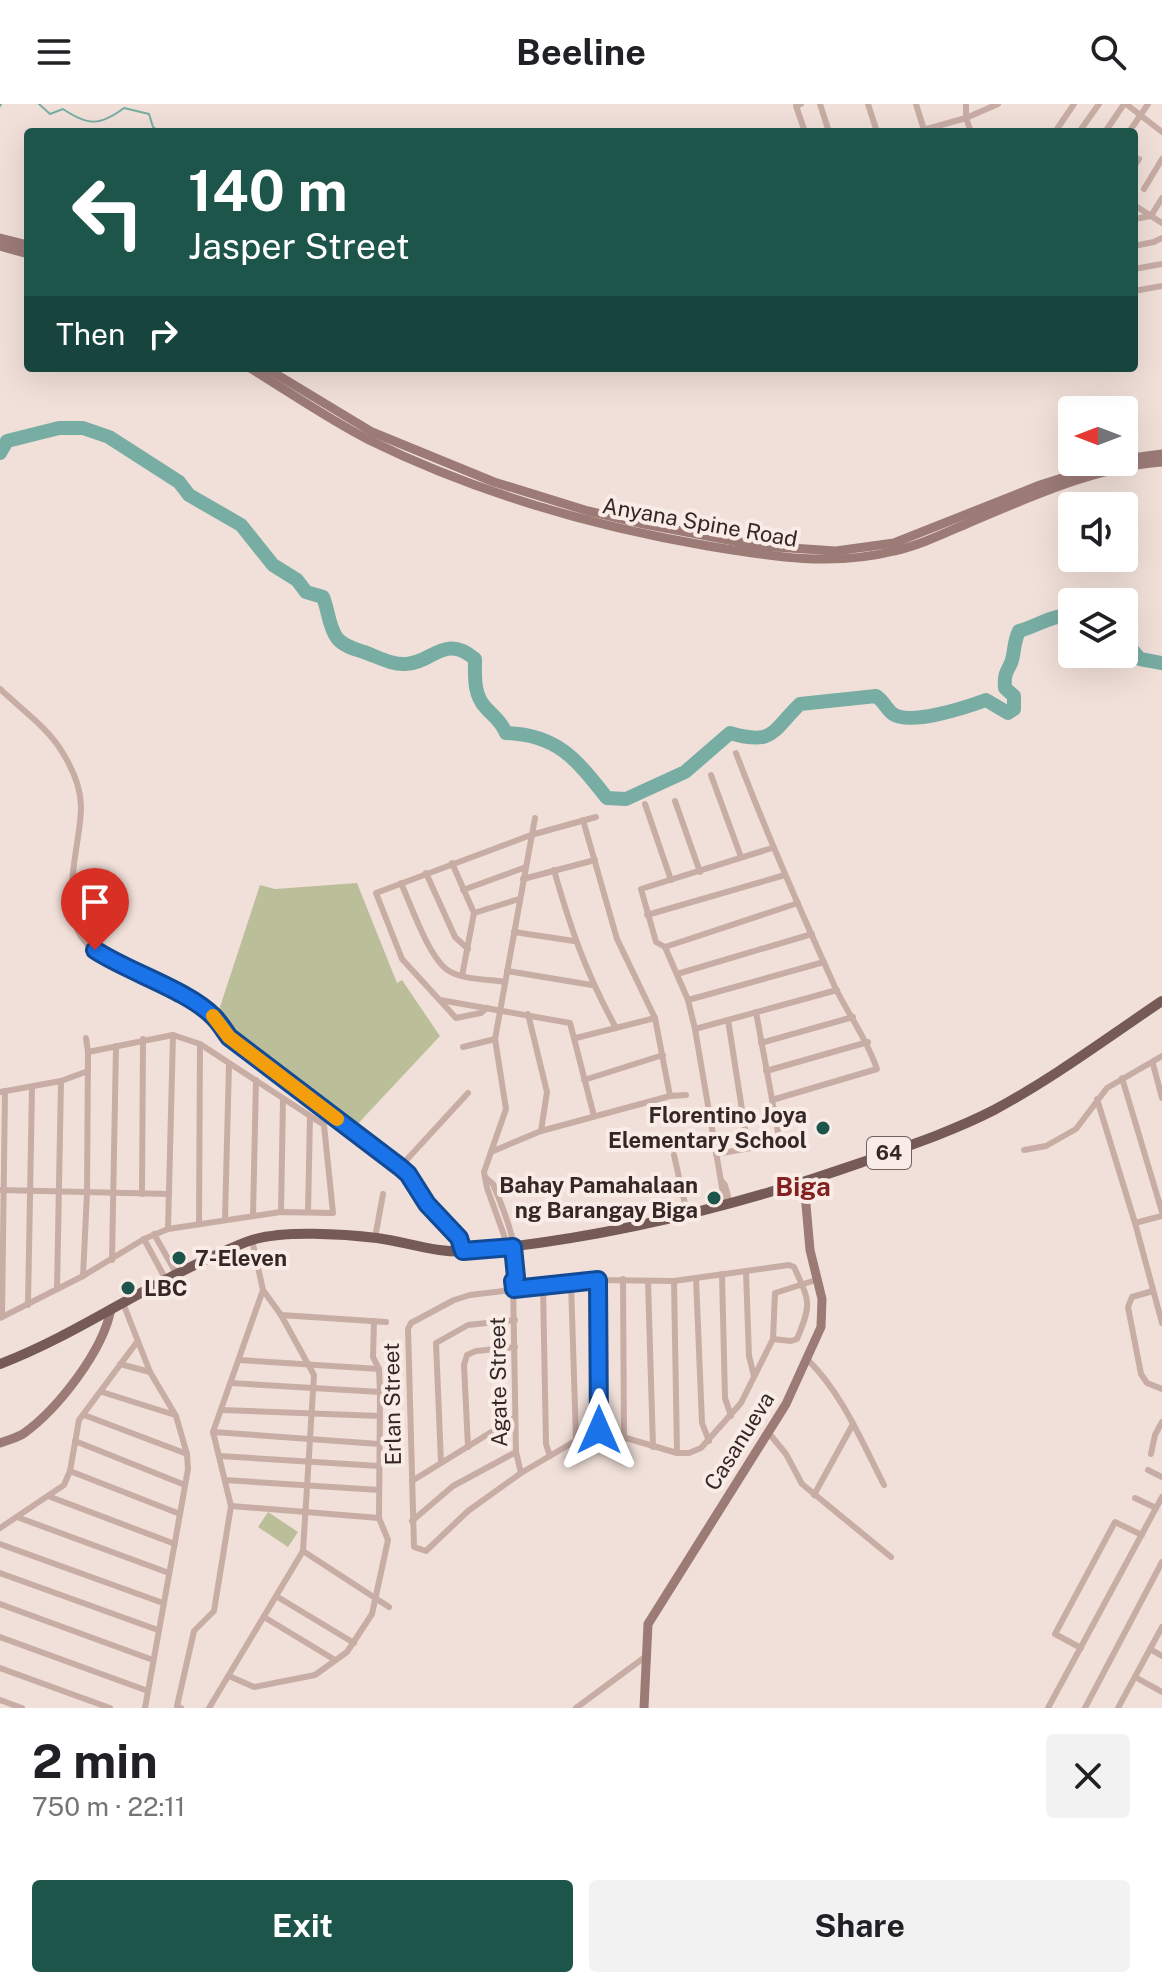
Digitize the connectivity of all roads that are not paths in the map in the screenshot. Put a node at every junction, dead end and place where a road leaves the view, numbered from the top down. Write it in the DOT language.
graph roads {
  1 [pos="820,104"];
  2 [pos="868,104"];
  3 [pos="916,104"];
  4 [pos="966,104"];
  5 [pos="998,104"];
  6 [pos="1074,104"];
  7 [pos="1099,104"];
  8 [pos="1125,104"];
  9 [pos="1148,104"];
  10 [pos="798,105"];
  11 [pos="1140,116"];
  12 [pos="966,118"];
  13 [pos="804,128"];
  14 [pos="828,128"];
  15 [pos="876,128"];
  16 [pos="923,128"];
  17 [pos="931,128"];
  18 [pos="970,128"];
  19 [pos="1058,128"];
  20 [pos="1082,128"];
  21 [pos="1108,128"];
  22 [pos="1132,128"];
  23 [pos="1161,129"];
  24 [pos="1162,159"];
  25 [pos="1144,189"];
  26 [pos="1162,198"];
  27 [pos="1138,208"];
  28 [pos="1151,216"];
  29 [pos="1138,218"];
  30 [pos="1162,223"];
  31 [pos="0,238"];
  32 [pos="1162,238"];
  33 [pos="24,244"];
  34 [pos="1138,245"];
  35 [pos="0,246"];
  36 [pos="24,253"];
  37 [pos="1162,264"];
  38 [pos="1138,268"];
  39 [pos="1162,286"];
  40 [pos="1138,290"];
  41 [pos="257,372"];
  42 [pos="273,372"];
  43 [pos="1162,454"];
  44 [pos="1138,457"];
  45 [pos="1162,462"];
  46 [pos="1068,476"];
  47 [pos="0,689"];
  48 [pos="736,753"];
  49 [pos="711,775"];
  50 [pos="675,801"];
  51 [pos="645,804"];
  52 [pos="596,817"];
  53 [pos="535,818"];
  54 [pos="583,820"];
  55 [pos="531,835"];
  56 [pos="772,848"];
  57 [pos="741,857"];
  58 [pos="595,860"];
  59 [pos="452,863"];
  60 [pos="526,867"];
  61 [pos="554,870"];
  62 [pos="700,872"];
  63 [pos="426,873"];
  64 [pos="785,875"];
  65 [pos="523,879"];
  66 [pos="671,880"];
  67 [pos="401,883"];
  68 [pos="463,890"];
  69 [pos="519,899"];
  70 [pos="798,903"];
  71 [pos="474,913"];
  72 [pos="647,915"];
  73 [pos="514,932"];
  74 [pos="812,934"];
  75 [pos="574,941"];
  76 [pos="665,947"];
  77 [pos="468,949"];
  78 [pos="824,962"];
  79 [pos="507,971"];
  80 [pos="677,974"];
  81 [pos="462,976"];
  82 [pos="505,982"];
  83 [pos="592,985"];
  84 [pos="837,990"];
  85 [pos="440,1000"];
  86 [pos="688,1000"];
  87 [pos="1162,1001"];
  88 [pos="487,1008"];
  89 [pos="499,1009"];
  90 [pos="756,1012"];
  91 [pos="528,1014"];
  92 [pos="853,1017"];
  93 [pos="655,1018"];
  94 [pos="728,1020"];
  95 [pos="616,1028"];
  96 [pos="695,1029"];
  97 [pos="173,1035"];
  98 [pos="86,1038"];
  99 [pos="576,1038"];
  100 [pos="143,1039"];
  101 [pos="495,1039"];
  102 [pos="868,1042"];
  103 [pos="761,1043"];
  104 [pos="200,1044"];
  105 [pos="116,1046"];
  106 [pos="463,1047"];
  107 [pos="88,1052"];
  108 [pos="663,1055"];
  109 [pos="1162,1056"];
  110 [pos="229,1064"];
  111 [pos="1153,1064"];
  112 [pos="88,1071"];
  113 [pos="766,1071"];
  114 [pos="1122,1078"];
  115 [pos="256,1080"];
  116 [pos="584,1080"];
  117 [pos="61,1081"];
  118 [pos="32,1087"];
  119 [pos="3,1092"];
  120 [pos="468,1093"];
  121 [pos="686,1095"];
  122 [pos="670,1096"];
  123 [pos="1162,1098"];
  124 [pos="283,1099"];
  125 [pos="1097,1099"];
  126 [pos="772,1100"];
  127 [pos="310,1116"];
  128 [pos="594,1116"];
  129 [pos="541,1131"];
  130 [pos="748,1148"];
  131 [pos="1024,1150"];
  132 [pos="491,1152"];
  133 [pos="716,1154"];
  134 [pos="674,1155"];
  135 [pos="400,1167"];
  136 [pos="804,1182"];
  137 [pos="2,1190"];
  138 [pos="32,1191"];
  139 [pos="59,1191"];
  140 [pos="87,1193"];
  141 [pos="114,1194"];
  142 [pos="142,1194"];
  143 [pos="169,1194"];
  144 [pos="383,1194"];
  145 [pos="728,1204"];
  146 [pos="281,1212"];
  147 [pos="308,1212"];
  148 [pos="687,1213"];
  149 [pos="1162,1214"];
  150 [pos="253,1216"];
  151 [pos="225,1219"];
  152 [pos="1135,1223"];
  153 [pos="199,1224"];
  154 [pos="168,1229"];
  155 [pos="154,1234"];
  156 [pos="375,1238"];
  157 [pos="144,1239"];
  158 [pos="252,1240"];
  159 [pos="510,1247"];
  160 [pos="463,1251"];
  161 [pos="112,1260"];
  162 [pos="746,1272"];
  163 [pos="722,1274"];
  164 [pos="170,1275"];
  165 [pos="83,1276"];
  166 [pos="696,1278"];
  167 [pos="623,1279"];
  168 [pos="598,1280"];
  169 [pos="816,1280"];
  170 [pos="674,1281"];
  171 [pos="648,1282"];
  172 [pos="571,1283"];
  173 [pos="802,1284"];
  174 [pos="543,1286"];
  175 [pos="57,1289"];
  176 [pos="514,1289"];
  177 [pos="263,1290"];
  178 [pos="1153,1291"];
  179 [pos="123,1303"];
  180 [pos="28,1305"];
  181 [pos="111,1309"];
  182 [pos="281,1315"];
  183 [pos="1,1317"];
  184 [pos="515,1320"];
  185 [pos="374,1321"];
  186 [pos="386,1322"];
  187 [pos="1162,1323"];
  188 [pos="773,1339"];
  189 [pos="137,1342"];
  190 [pos="515,1347"];
  191 [pos="807,1359"];
  192 [pos="239,1360"];
  193 [pos="0,1364"];
  194 [pos="120,1364"];
  195 [pos="310,1365"];
  196 [pos="379,1369"];
  197 [pos="150,1372"];
  198 [pos="754,1376"];
  199 [pos="231,1383"];
  200 [pos="314,1388"];
  201 [pos="1162,1389"];
  202 [pos="102,1392"];
  203 [pos="380,1392"];
  204 [pos="221,1410"];
  205 [pos="312,1414"];
  206 [pos="84,1415"];
  207 [pos="176,1416"];
  208 [pos="380,1416"];
  209 [pos="731,1416"];
  210 [pos="514,1418"];
  211 [pos="1162,1422"];
  212 [pos="853,1424"];
  213 [pos="599,1430"];
  214 [pos="213,1432"];
  215 [pos="768,1432"];
  216 [pos="310,1439"];
  217 [pos="576,1439"];
  218 [pos="624,1439"];
  219 [pos="75,1441"];
  220 [pos="709,1441"];
  221 [pos="0,1443"];
  222 [pos="379,1444"];
  223 [pos="468,1447"];
  224 [pos="653,1447"];
  225 [pos="516,1452"];
  226 [pos="677,1453"];
  227 [pos="187,1454"];
  228 [pos="1151,1454"];
  229 [pos="220,1456"];
  230 [pos="550,1456"];
  231 [pos="309,1461"];
  232 [pos="441,1463"];
  233 [pos="379,1466"];
  234 [pos="1148,1470"];
  235 [pos="70,1471"];
  236 [pos="521,1473"];
  237 [pos="1162,1477"];
  238 [pos="225,1480"];
  239 [pos="412,1481"];
  240 [pos="185,1485"];
  241 [pos="307,1485"];
  242 [pos="884,1485"];
  243 [pos="379,1490"];
  244 [pos="814,1495"];
  245 [pos="48,1496"];
  246 [pos="1162,1497"];
  247 [pos="1135,1498"];
  248 [pos="231,1506"];
  249 [pos="1156,1508"];
  250 [pos="306,1512"];
  251 [pos="180,1514"];
  252 [pos="17,1517"];
  253 [pos="379,1518"];
  254 [pos="412,1521"];
  255 [pos="0,1528"];
  256 [pos="1142,1535"];
  257 [pos="0,1544"];
  258 [pos="175,1544"];
  259 [pos="303,1551"];
  260 [pos="891,1557"];
  261 [pos="1162,1562"];
  262 [pos="0,1573"];
  263 [pos="169,1573"];
  264 [pos="276,1596"];
  265 [pos="375,1597"];
  266 [pos="163,1603"];
  267 [pos="0,1604"];
  268 [pos="389,1607"];
  269 [pos="264,1617"];
  270 [pos="1162,1627"];
  271 [pos="158,1630"];
  272 [pos="0,1637"];
  273 [pos="354,1643"];
  274 [pos="1081,1648"];
  275 [pos="1150,1649"];
  276 [pos="1162,1656"];
  277 [pos="645,1657"];
  278 [pos="153,1660"];
  279 [pos="335,1660"];
  280 [pos="0,1668"];
  281 [pos="229,1676"];
  282 [pos="1135,1677"];
  283 [pos="148,1691"];
  284 [pos="1162,1692"];
  285 [pos="0,1700"];
  286 [pos="22,1708"];
  287 [pos="110,1708"];
  288 [pos="145,1708"];
  289 [pos="181,1708"];
  290 [pos="209,1708"];
  291 [pos="576,1708"];
  292 [pos="644,1708"];
  293 [pos="1048,1708"];
  294 [pos="1085,1708"];
  295 [pos="1118,1708"];
  1 -- 14 [label="street"];
  2 -- 15 [label="street"];
  3 -- 16 [label="street"];
  4 -- 12 [label="street"];
  5 -- 12 [label="street"];
  6 -- 19 [label="street"];
  7 -- 20 [label="street"];
  8 -- 11 [label="street"];
  8 -- 21 [label="street"];
  9 -- 11 [label="street"];
  10 -- 13 [label="street"];
  11 -- 22 [label="street"];
  11 -- 23 [label="street"];
  12 -- 17 [label="street"];
  12 -- 18 [label="street"];
  24 -- 25 [label="street"];
  26 -- 28 [label="street"];
  27 -- 28 [label="street"];
  28 -- 29 [label="street"];
  28 -- 30 [label="street"];
  31 -- 33 [label="main road"];
  32 -- 34 [label="street"];
  35 -- 36 [label="main road"];
  37 -- 38 [label="street"];
  39 -- 40 [label="street"];
  41 -- 45 [label="main road, Anyana Spine Road"];
  42 -- 46 [label="main road, Anyana Spine Road"];
  43 -- 44 [label="main road"];
  47 -- 135 [label="street"];
  48 -- 56 [label="street"];
  49 -- 57 [label="street"];
  50 -- 62 [label="street"];
  51 -- 66 [label="street"];
  52 -- 54 [label="street"];
  53 -- 55 [label="street"];
  54 -- 55 [label="street"];
  54 -- 58 [label="street"];
  55 -- 59 [label="street"];
  55 -- 60 [label="street"];
  56 -- 57 [label="street"];
  56 -- 64 [label="street"];
  57 -- 62 [label="street"];
  58 -- 61 [label="street"];
  58 -- 93 [label="street"];
  59 -- 63 [label="street"];
  59 -- 68 [label="street"];
  60 -- 65 [label="street"];
  60 -- 68 [label="street"];
  61 -- 65 [label="street"];
  61 -- 75 [label="street"];
  62 -- 66 [label="street"];
  63 -- 67 [label="street"];
  63 -- 77 [label="street"];
  64 -- 70 [label="street"];
  64 -- 72 [label="street"];
  65 -- 69 [label="street"];
  66 -- 72 [label="street"];
  67 -- 81 [label="street"];
  67 -- 85 [label="street"];
  68 -- 71 [label="street"];
  69 -- 71 [label="street"];
  69 -- 73 [label="street"];
  70 -- 74 [label="street"];
  70 -- 76 [label="street"];
  71 -- 77 [label="street"];
  72 -- 76 [label="street"];
  73 -- 75 [label="street"];
  73 -- 79 [label="street"];
  74 -- 78 [label="street"];
  74 -- 80 [label="street"];
  75 -- 83 [label="street"];
  76 -- 80 [label="street"];
  77 -- 81 [label="street"];
  78 -- 84 [label="street"];
  78 -- 86 [label="street"];
  79 -- 82 [label="street"];
  79 -- 83 [label="street"];
  80 -- 86 [label="street"];
  81 -- 82 [label="street"];
  82 -- 89 [label="street"];
  83 -- 95 [label="street"];
  84 -- 90 [label="street"];
  84 -- 92 [label="street"];
  85 -- 88 [label="street"];
  85 -- 88 [label="street"];
  86 -- 96 [label="street"];
  87 -- 136 [label="main road, 64"];
  88 -- 89 [label="street"];
  89 -- 91 [label="street"];
  89 -- 101 [label="street"];
  90 -- 94 [label="street"];
  90 -- 103 [label="street"];
  91 -- 99 [label="street"];
  91 -- 129 [label="street"];
  92 -- 102 [label="street"];
  92 -- 103 [label="street"];
  93 -- 95 [label="street"];
  93 -- 108 [label="street"];
  94 -- 96 [label="street"];
  94 -- 130 [label="street"];
  95 -- 99 [label="street"];
  96 -- 133 [label="street"];
  97 -- 100 [label="street"];
  97 -- 104 [label="street"];
  97 -- 143 [label="street"];
  98 -- 107 [label="street"];
  99 -- 116 [label="street"];
  100 -- 105 [label="street"];
  100 -- 142 [label="street"];
  101 -- 106 [label="street"];
  101 -- 132 [label="street"];
  102 -- 113 [label="street"];
  102 -- 126 [label="street"];
  103 -- 113 [label="street"];
  104 -- 110 [label="street"];
  104 -- 153 [label="street"];
  105 -- 107 [label="street"];
  105 -- 141 [label="street"];
  107 -- 112 [label="street"];
  108 -- 116 [label="street"];
  108 -- 122 [label="street"];
  109 -- 111 [label="street"];
  110 -- 115 [label="street"];
  110 -- 151 [label="street"];
  111 -- 114 [label="street"];
  111 -- 123 [label="street"];
  112 -- 117 [label="street"];
  112 -- 140 [label="street"];
  113 -- 126 [label="street"];
  114 -- 125 [label="street"];
  114 -- 149 [label="street"];
  115 -- 124 [label="street"];
  115 -- 150 [label="street"];
  116 -- 128 [label="street"];
  117 -- 118 [label="street"];
  117 -- 139 [label="street"];
  118 -- 119 [label="street"];
  118 -- 138 [label="street"];
  119 -- 137 [label="street"];
  120 -- 135 [label="street"];
  121 -- 122 [label="street"];
  122 -- 128 [label="street"];
  124 -- 127 [label="street"];
  124 -- 146 [label="street"];
  125 -- 131 [label="street"];
  125 -- 152 [label="street"];
  126 -- 130 [label="street"];
  127 -- 147 [label="street"];
  127 -- 147 [label="street"];
  128 -- 129 [label="street"];
  129 -- 132 [label="street"];
  130 -- 133 [label="street"];
  132 -- 159 [label="street, Agate Street"];
  133 -- 145 [label="street"];
  134 -- 148 [label="street"];
  135 -- 160 [label="street"];
  136 -- 145 [label="main road, 64"];
  136 -- 169 [label="main road, Casanueva"];
  137 -- 138 [label="street"];
  137 -- 183 [label="street"];
  138 -- 139 [label="street"];
  138 -- 180 [label="street"];
  139 -- 140 [label="street"];
  139 -- 175 [label="street"];
  140 -- 141 [label="street"];
  140 -- 165 [label="street"];
  141 -- 142 [label="street"];
  141 -- 161 [label="street"];
  142 -- 143 [label="street"];
  143 -- 154 [label="street"];
  144 -- 156 [label="street"];
  145 -- 148 [label="main road, 64"];
  146 -- 147 [label="street"];
  146 -- 150 [label="street"];
  148 -- 159 [label="main road, 64"];
  149 -- 152 [label="street"];
  150 -- 151 [label="street"];
  151 -- 153 [label="street"];
  152 -- 178 [label="street"];
  153 -- 154 [label="street"];
  154 -- 155 [label="street"];
  155 -- 157 [label="street"];
  155 -- 164 [label="street"];
  156 -- 158 [label="main road, 64"];
  156 -- 160 [label="main road, 64"];
  157 -- 161 [label="street"];
  157 -- 164 [label="street"];
  158 -- 164 [label="main road, 64"];
  158 -- 177 [label="street"];
  159 -- 160 [label="main road, 64"];
  159 -- 176 [label="street, Agate Street"];
  161 -- 165 [label="street"];
  162 -- 163 [label="street"];
  162 -- 173 [label="street"];
  162 -- 198 [label="street"];
  163 -- 166 [label="street"];
  163 -- 209 [label="street"];
  164 -- 179 [label="main road, 64"];
  165 -- 175 [label="street"];
  166 -- 170 [label="street"];
  166 -- 220 [label="street"];
  167 -- 168 [label="street"];
  167 -- 171 [label="street"];
  167 -- 218 [label="street"];
  168 -- 172 [label="street"];
  168 -- 213 [label="street"];
  169 -- 173 [label="street"];
  169 -- 191 [label="main road, Casanueva"];
  170 -- 171 [label="street"];
  170 -- 226 [label="street"];
  171 -- 224 [label="street"];
  172 -- 174 [label="street"];
  172 -- 217 [label="street"];
  173 -- 188 [label="street"];
  173 -- 188 [label="street"];
  174 -- 176 [label="street"];
  174 -- 230 [label="street"];
  175 -- 180 [label="street"];
  176 -- 184 [label="street, Agate Street"];
  176 -- 239 [label="street, Erlan Street"];
  177 -- 182 [label="street"];
  177 -- 192 [label="street"];
  178 -- 187 [label="street"];
  178 -- 201 [label="street"];
  179 -- 181 [label="main road, 64"];
  179 -- 189 [label="street"];
  180 -- 183 [label="street"];
  181 -- 193 [label="main road, 64"];
  181 -- 221 [label="main road"];
  182 -- 185 [label="street"];
  182 -- 195 [label="street"];
  184 -- 190 [label="street, Agate Street"];
  184 -- 232 [label="street"];
  185 -- 186 [label="street"];
  185 -- 196 [label="street"];
  188 -- 198 [label="street"];
  189 -- 194 [label="street"];
  189 -- 197 [label="street"];
  190 -- 210 [label="street, Agate Street"];
  190 -- 223 [label="street"];
  191 -- 212 [label="street"];
  191 -- 215 [label="main road, Casanueva"];
  192 -- 195 [label="street"];
  192 -- 199 [label="street"];
  194 -- 197 [label="street"];
  194 -- 202 [label="street"];
  195 -- 196 [label="street"];
  195 -- 200 [label="street"];
  196 -- 203 [label="street"];
  197 -- 207 [label="street"];
  198 -- 209 [label="street"];
  199 -- 200 [label="street"];
  199 -- 204 [label="street"];
  200 -- 203 [label="street"];
  200 -- 205 [label="street"];
  202 -- 206 [label="street"];
  202 -- 207 [label="street"];
  203 -- 208 [label="street"];
  204 -- 205 [label="street"];
  204 -- 214 [label="street"];
  205 -- 208 [label="street"];
  205 -- 216 [label="street"];
  206 -- 219 [label="street"];
  206 -- 227 [label="street"];
  207 -- 227 [label="street"];
  208 -- 222 [label="street"];
  209 -- 220 [label="street"];
  210 -- 223 [label="street"];
  210 -- 225 [label="street, Agate Street"];
  211 -- 228 [label="street"];
  212 -- 242 [label="street"];
  212 -- 244 [label="street"];
  213 -- 217 [label="street"];
  213 -- 218 [label="street"];
  214 -- 216 [label="street"];
  214 -- 229 [label="street"];
  215 -- 244 [label="street"];
  215 -- 277 [label="main road, Casanueva"];
  216 -- 222 [label="street"];
  216 -- 231 [label="street"];
  217 -- 230 [label="street"];
  218 -- 224 [label="street"];
  219 -- 235 [label="street"];
  219 -- 240 [label="street"];
  220 -- 226 [label="street"];
  222 -- 233 [label="street"];
  223 -- 232 [label="street"];
  224 -- 226 [label="street"];
  225 -- 236 [label="street, Agate Street"];
  225 -- 254 [label="street"];
  227 -- 240 [label="street"];
  229 -- 231 [label="street"];
  229 -- 238 [label="street"];
  230 -- 236 [label="street"];
  231 -- 233 [label="street"];
  231 -- 241 [label="street"];
  232 -- 239 [label="street"];
  233 -- 243 [label="street"];
  234 -- 237 [label="street"];
  235 -- 245 [label="street"];
  235 -- 251 [label="street"];
  236 -- 254 [label="street, Erlan Street"];
  238 -- 241 [label="street"];
  238 -- 248 [label="street"];
  239 -- 254 [label="street, Erlan Street"];
  240 -- 251 [label="street"];
  241 -- 243 [label="street"];
  241 -- 250 [label="street"];
  243 -- 253 [label="street"];
  244 -- 260 [label="street"];
  245 -- 252 [label="street"];
  245 -- 258 [label="street"];
  246 -- 249 [label="street"];
  247 -- 249 [label="street"];
  248 -- 250 [label="street"];
  248 -- 289 [label="street"];
  249 -- 256 [label="street"];
  250 -- 253 [label="street"];
  250 -- 259 [label="street"];
  251 -- 258 [label="street"];
  252 -- 255 [label="street"];
  252 -- 263 [label="street"];
  253 -- 265 [label="street"];
  256 -- 274 [label="street"];
  256 -- 274 [label="street"];
  257 -- 266 [label="street"];
  258 -- 263 [label="street"];
  259 -- 264 [label="street"];
  259 -- 265 [label="street"];
  261 -- 294 [label="street"];
  262 -- 271 [label="street"];
  263 -- 266 [label="street"];
  264 -- 269 [label="street"];
  264 -- 273 [label="street"];
  265 -- 268 [label="street"];
  265 -- 273 [label="street"];
  266 -- 271 [label="street"];
  267 -- 278 [label="street"];
  269 -- 279 [label="street"];
  269 -- 281 [label="street"];
  270 -- 275 [label="street"];
  271 -- 278 [label="street"];
  272 -- 283 [label="street"];
  273 -- 279 [label="street"];
  274 -- 293 [label="street"];
  275 -- 276 [label="street"];
  275 -- 282 [label="street"];
  277 -- 291 [label="street"];
  277 -- 292 [label="main road, Casanueva"];
  278 -- 283 [label="street"];
  279 -- 281 [label="street"];
  280 -- 287 [label="street"];
  281 -- 290 [label="street"];
  282 -- 284 [label="street"];
  282 -- 295 [label="street"];
  283 -- 288 [label="street"];
  285 -- 286 [label="street"];
}
